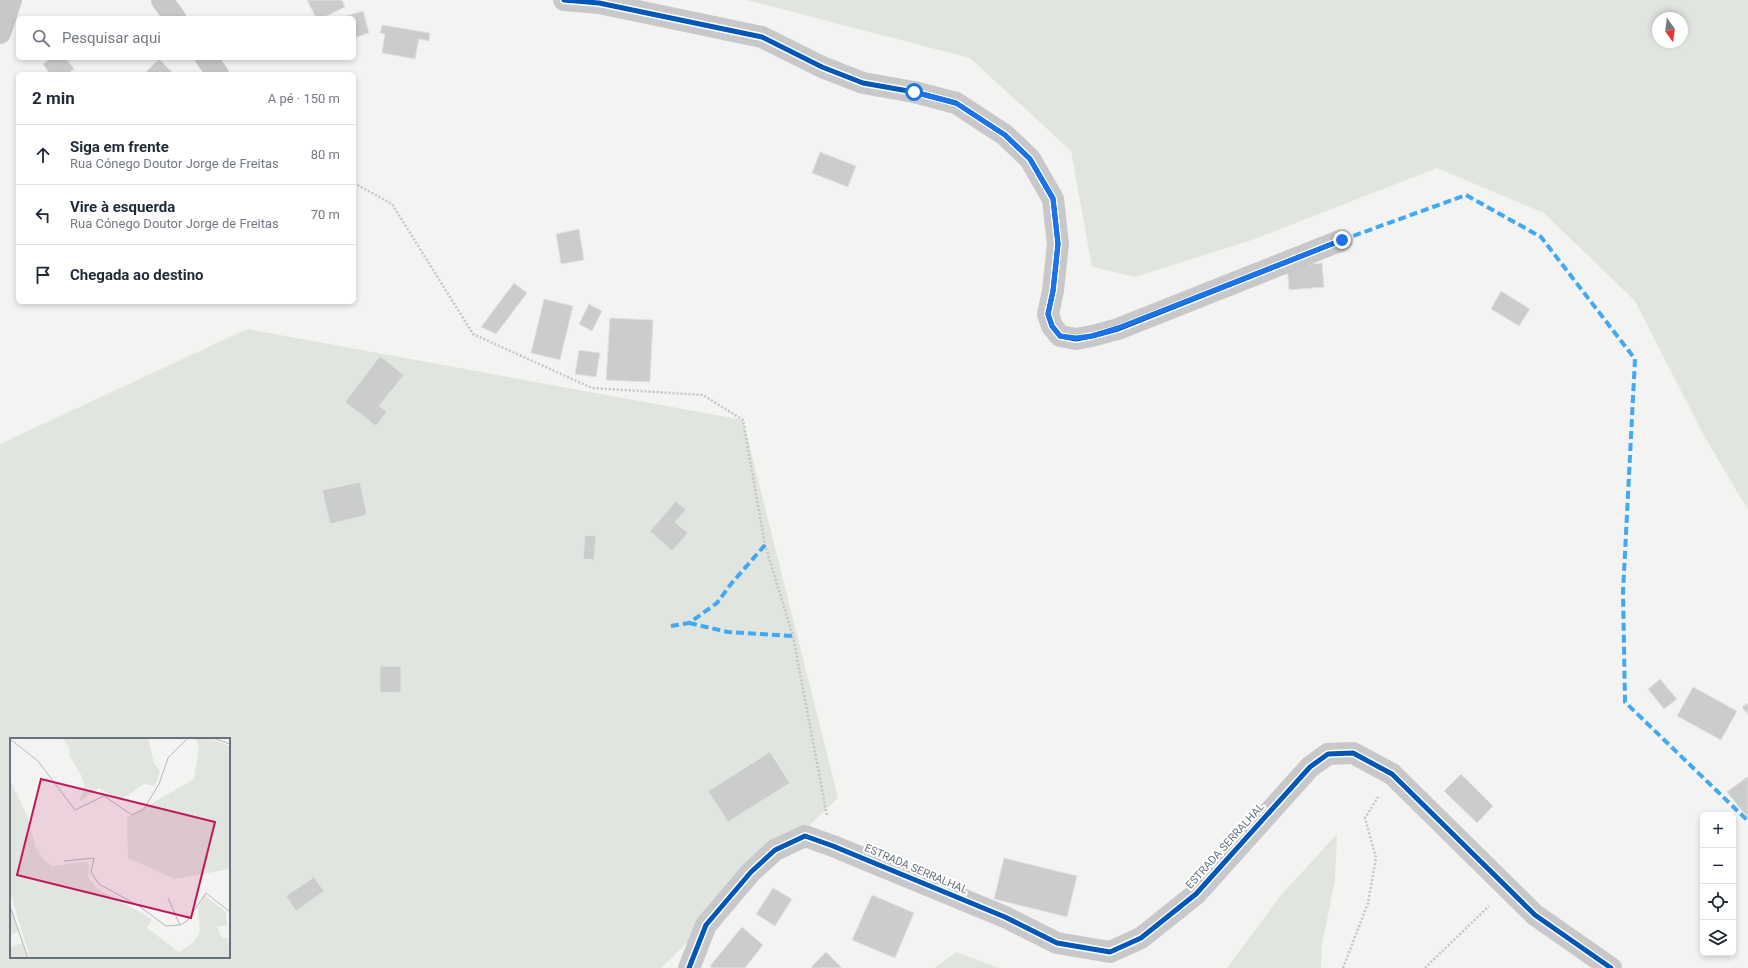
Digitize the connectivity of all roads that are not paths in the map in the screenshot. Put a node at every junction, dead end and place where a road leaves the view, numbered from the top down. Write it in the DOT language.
graph roads {
  1 [pos="11,0"];
  2 [pos="162,0"];
  3 [pos="564,0"];
  4 [pos="174,16"];
  5 [pos="0,33"];
  6 [pos="208,60"];
  7 [pos="216,72"];
  8 [pos="1342,240"];
  9 [pos="689,968"];
  10 [pos="1611,968"];
  1 -- 5 [label="street"];
  2 -- 4 [label="street"];
  3 -- 8 [label="street"];
  6 -- 7 [label="street"];
  9 -- 10 [label="street, ESTRADA SERRALHAL"];
}
